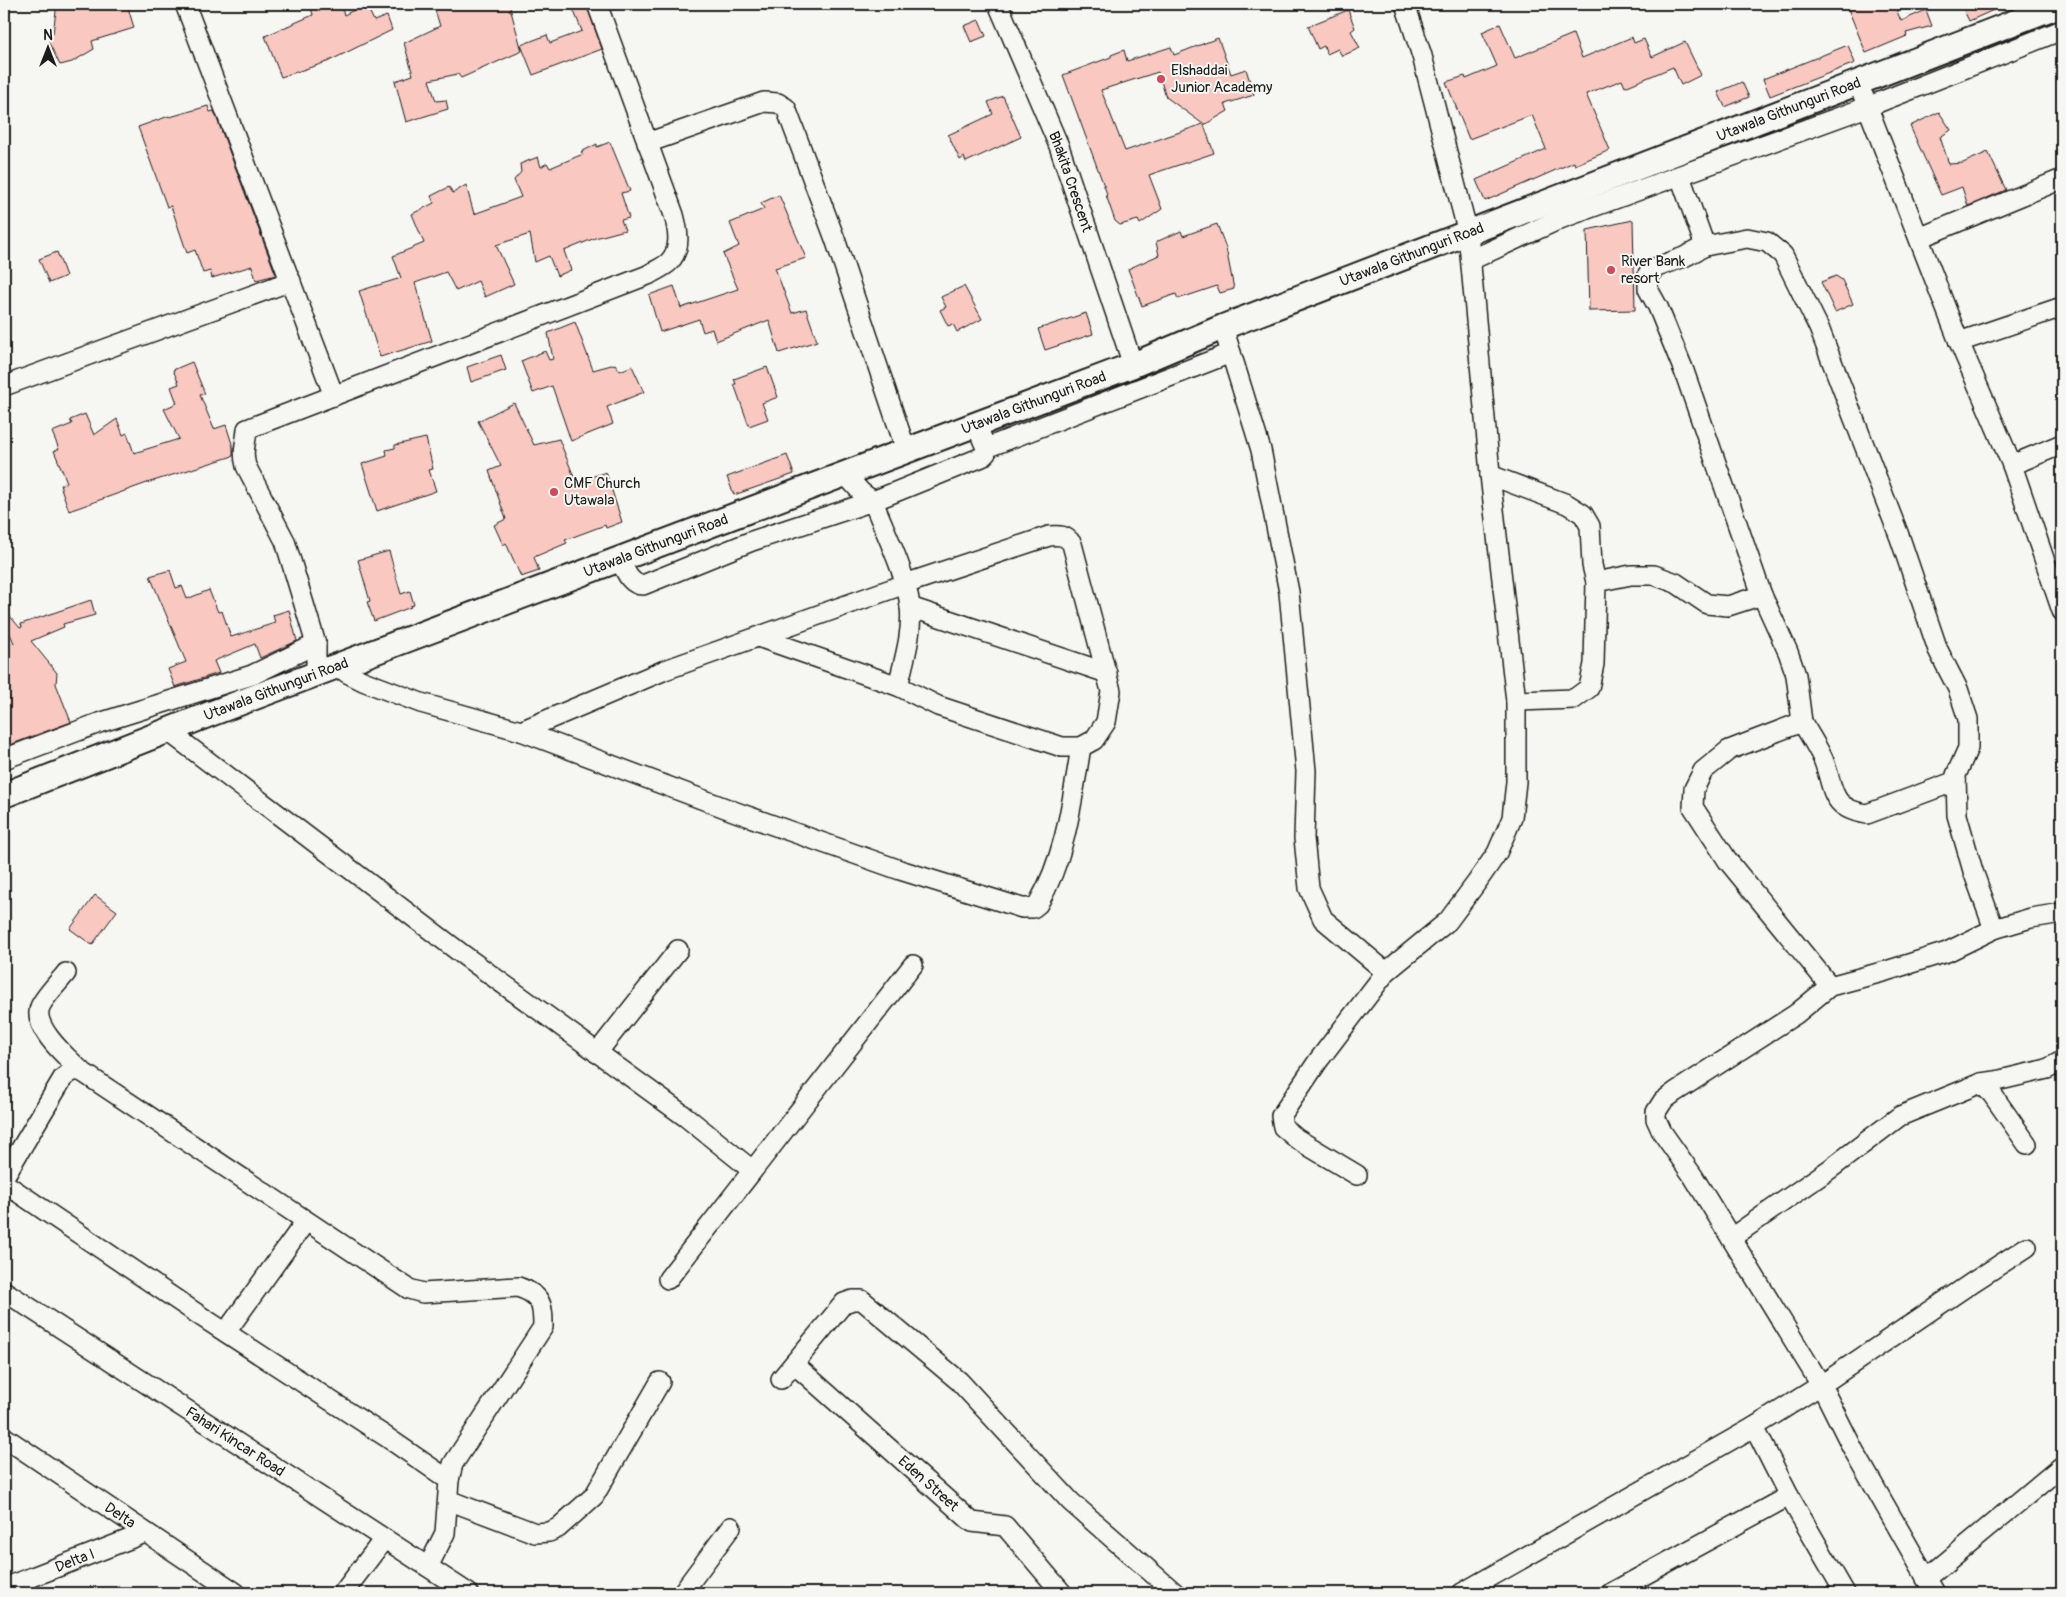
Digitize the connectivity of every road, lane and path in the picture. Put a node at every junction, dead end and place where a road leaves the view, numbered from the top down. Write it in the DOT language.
graph roads {
  1 [pos="185,4"];
  2 [pos="597,4"];
  3 [pos="998,4"];
  4 [pos="1405,4"];
  5 [pos="2062,4"];
  6 [pos="2062,30"];
  7 [pos="1858,83"];
  8 [pos="1867,107"];
  9 [pos="648,143"];
  10 [pos="1680,176"];
  11 [pos="2062,179"];
  12 [pos="1468,233"];
  13 [pos="1919,238"];
  14 [pos="1705,246"];
  15 [pos="1471,260"];
  16 [pos="290,281"];
  17 [pos="2062,307"];
  18 [pos="1223,328"];
  19 [pos="1960,342"];
  20 [pos="1231,353"];
  21 [pos="1133,365"];
  22 [pos="4,386"];
  23 [pos="334,396"];
  24 [pos="976,424"];
  25 [pos="2062,444"];
  26 [pos="986,448"];
  27 [pos="906,450"];
  28 [pos="2012,465"];
  29 [pos="844,473"];
  30 [pos="1490,474"];
  31 [pos="872,501"];
  32 [pos="740,513"];
  33 [pos="752,541"];
  34 [pos="619,558"];
  35 [pos="1596,582"];
  36 [pos="2057,583"];
  37 [pos="905,584"];
  38 [pos="1762,595"];
  39 [pos="910,607"];
  40 [pos="2062,611"];
  41 [pos="758,637"];
  42 [pos="316,644"];
  43 [pos="339,666"];
  44 [pos="1107,672"];
  45 [pos="316,674"];
  46 [pos="255,686"];
  47 [pos="898,686"];
  48 [pos="1516,701"];
  49 [pos="1802,722"];
  50 [pos="99,724"];
  51 [pos="168,731"];
  52 [pos="521,732"];
  53 [pos="1081,747"];
  54 [pos="111,753"];
  55 [pos="4,759"];
  56 [pos="1956,782"];
  57 [pos="4,795"];
  58 [pos="2062,912"];
  59 [pos="1994,930"];
  60 [pos="678,950"];
  61 [pos="913,965"];
  62 [pos="1386,972"];
  63 [pos="66,973"];
  64 [pos="1830,986"];
  65 [pos="597,1053"];
  66 [pos="2062,1061"];
  67 [pos="81,1071"];
  68 [pos="1981,1083"];
  69 [pos="2027,1144"];
  70 [pos="752,1170"];
  71 [pos="1358,1175"];
  72 [pos="4,1177"];
  73 [pos="4,1184"];
  74 [pos="306,1221"];
  75 [pos="1731,1238"];
  76 [pos="2026,1247"];
  77 [pos="668,1279"];
  78 [pos="4,1291"];
  79 [pos="226,1332"];
  80 [pos="794,1364"];
  81 [pos="781,1379"];
  82 [pos="660,1382"];
  83 [pos="1822,1385"];
  84 [pos="1754,1427"];
  85 [pos="4,1437"];
  86 [pos="2062,1466"];
  87 [pos="449,1480"];
  88 [pos="1789,1496"];
  89 [pos="448,1500"];
  90 [pos="731,1527"];
  91 [pos="145,1533"];
  92 [pos="384,1539"];
  93 [pos="428,1567"];
  94 [pos="1930,1586"];
  95 [pos="4,1588"];
  96 [pos="236,1593"];
  97 [pos="343,1593"];
  98 [pos="468,1593"];
  99 [pos="682,1593"];
  100 [pos="1062,1593"];
  101 [pos="1175,1593"];
  102 [pos="1462,1593"];
  103 [pos="1611,1593"];
  104 [pos="1845,1593"];
  1 -- 16 [label="street"];
  2 -- 9 [label="street"];
  3 -- 21 [label="street, Bhakita Crescent"];
  4 -- 12 [label="street"];
  5 -- 7 [label="street, Utawala Githunguri Road"];
  6 -- 8 [label="street"];
  7 -- 8 [label="street"];
  7 -- 12 [label="street, Utawala Githunguri Road"];
  8 -- 10 [label="street"];
  8 -- 13 [label="street"];
  9 -- 23 [label="street"];
  9 -- 27 [label="street"];
  10 -- 14 [label="street"];
  10 -- 15 [label="street"];
  11 -- 13 [label="street"];
  12 -- 15 [label="street"];
  12 -- 18 [label="street, Utawala Githunguri Road"];
  13 -- 19 [label="street"];
  14 -- 38 [label="street"];
  14 -- 56 [label="street"];
  15 -- 30 [label="street"];
  16 -- 22 [label="street"];
  16 -- 23 [label="street"];
  17 -- 19 [label="street"];
  18 -- 20 [label="street"];
  18 -- 21 [label="street, Utawala Githunguri Road"];
  19 -- 28 [label="street"];
  20 -- 26 [label="street"];
  20 -- 62 [label="street"];
  21 -- 24 [label="street, Utawala Githunguri Road"];
  23 -- 42 [label="street"];
  24 -- 26 [label="street"];
  24 -- 27 [label="street, Utawala Githunguri Road"];
  25 -- 28 [label="street"];
  26 -- 31 [label="street"];
  27 -- 29 [label="street, Utawala Githunguri Road"];
  28 -- 36 [label="street"];
  29 -- 31 [label="street"];
  29 -- 32 [label="street, Utawala Githunguri Road"];
  30 -- 35 [label="street"];
  30 -- 48 [label="street"];
  31 -- 33 [label="street"];
  31 -- 37 [label="street"];
  32 -- 33 [label="street"];
  32 -- 34 [label="street, Utawala Githunguri Road"];
  33 -- 34 [label="street"];
  34 -- 43 [label="street, Utawala Githunguri Road"];
  35 -- 38 [label="street"];
  35 -- 48 [label="street"];
  36 -- 40 [label="street"];
  37 -- 39 [label="street"];
  37 -- 41 [label="street"];
  37 -- 44 [label="street"];
  38 -- 49 [label="street"];
  39 -- 44 [label="street"];
  39 -- 47 [label="street"];
  41 -- 47 [label="street"];
  41 -- 52 [label="street"];
  42 -- 45 [label="street"];
  42 -- 46 [label="street"];
  43 -- 45 [label="street, Utawala Githunguri Road"];
  43 -- 52 [label="street"];
  44 -- 53 [label="street"];
  45 -- 46 [label="street, Utawala Githunguri Road"];
  46 -- 50 [label="street"];
  46 -- 51 [label="street, Utawala Githunguri Road"];
  47 -- 53 [label="street"];
  48 -- 62 [label="street"];
  49 -- 56 [label="street"];
  49 -- 64 [label="street"];
  50 -- 54 [label="street"];
  50 -- 55 [label="street"];
  51 -- 54 [label="street, Utawala Githunguri Road"];
  51 -- 65 [label="street"];
  52 -- 53 [label="street"];
  54 -- 57 [label="street, Utawala Githunguri Road"];
  56 -- 59 [label="street"];
  58 -- 59 [label="street"];
  59 -- 64 [label="street"];
  60 -- 65 [label="street"];
  61 -- 70 [label="street"];
  62 -- 71 [label="street"];
  63 -- 67 [label="street"];
  64 -- 75 [label="street"];
  65 -- 70 [label="street"];
  66 -- 68 [label="street"];
  67 -- 72 [label="street"];
  67 -- 74 [label="street"];
  68 -- 69 [label="street"];
  68 -- 75 [label="street"];
  70 -- 77 [label="street"];
  73 -- 79 [label="street"];
  74 -- 79 [label="street"];
  74 -- 87 [label="street"];
  75 -- 83 [label="street"];
  76 -- 83 [label="street"];
  78 -- 92 [label="street, Fahari Kincar Road"];
  79 -- 87 [label="street"];
  80 -- 81 [label="street"];
  80 -- 100 [label="street, Eden Street"];
  80 -- 101 [label="street"];
  82 -- 89 [label="street"];
  83 -- 84 [label="street"];
  83 -- 94 [label="street"];
  84 -- 88 [label="street"];
  84 -- 102 [label="street"];
  85 -- 91 [label="street, Delta"];
  86 -- 94 [label="street"];
  87 -- 89 [label="street"];
  88 -- 103 [label="street"];
  88 -- 104 [label="street"];
  89 -- 93 [label="street"];
  90 -- 99 [label="street"];
  91 -- 95 [label="street, Delta I"];
  91 -- 96 [label="street, Delta"];
  92 -- 93 [label="street, Fahari Kincar Road"];
  92 -- 97 [label="street"];
  93 -- 98 [label="street, Fahari Kincar Road"];
}
